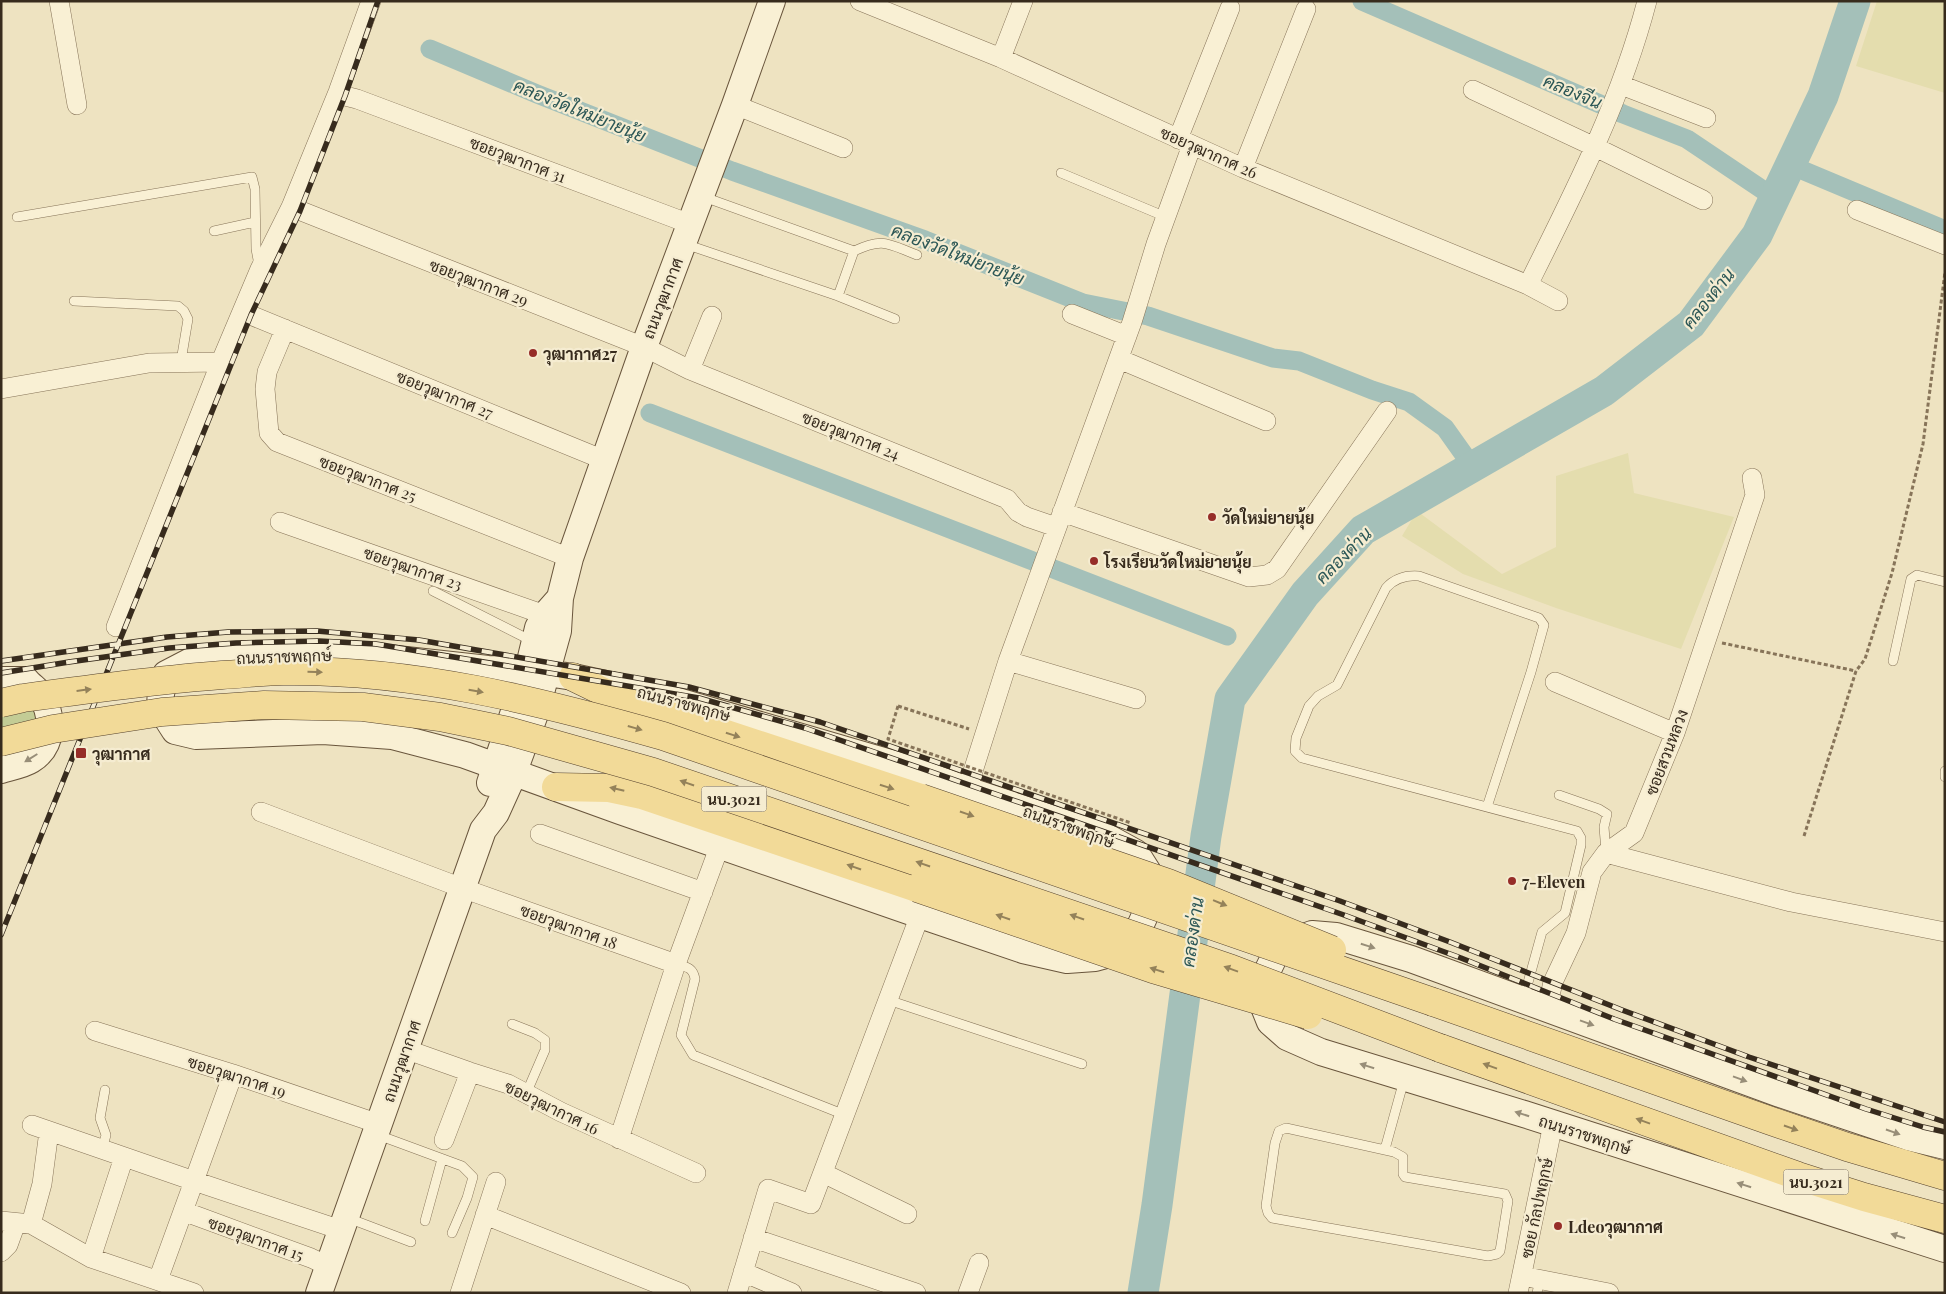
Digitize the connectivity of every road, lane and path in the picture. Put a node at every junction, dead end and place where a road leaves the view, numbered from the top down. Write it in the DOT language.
graph roads {
  1 [pos="59,1"];
  2 [pos="371,1"];
  3 [pos="772,1"];
  4 [pos="860,1"];
  5 [pos="1023,1"];
  6 [pos="1647,1"];
  7 [pos="1230,8"];
  8 [pos="1306,9"];
  9 [pos="1001,58"];
  10 [pos="1621,85"];
  11 [pos="1473,90"];
  12 [pos="345,96"];
  13 [pos="736,105"];
  14 [pos="77,106"];
  15 [pos="1706,118"];
  16 [pos="1185,142"];
  17 [pos="1595,146"];
  18 [pos="843,148"];
  19 [pos="1243,168"];
  20 [pos="1061,173"];
  21 [pos="708,176"];
  22 [pos="1703,200"];
  23 [pos="292,207"];
  24 [pos="1857,210"];
  25 [pos="17,217"];
  26 [pos="1166,217"];
  27 [pos="255,222"];
  28 [pos="214,231"];
  29 [pos="687,233"];
  30 [pos="1945,244"];
  31 [pos="854,251"];
  32 [pos="917,255"];
  33 [pos="260,269"];
  34 [pos="1945,272"];
  35 [pos="1528,285"];
  36 [pos="838,296"];
  37 [pos="1558,300"];
  38 [pos="74,301"];
  39 [pos="243,312"];
  40 [pos="1072,314"];
  41 [pos="712,316"];
  42 [pos="894,319"];
  43 [pos="1132,322"];
  44 [pos="285,329"];
  45 [pos="644,347"];
  46 [pos="1119,359"];
  47 [pos="181,361"];
  48 [pos="222,362"];
  49 [pos="690,370"];
  50 [pos="1,389"];
  51 [pos="1387,411"];
  52 [pos="1266,420"];
  53 [pos="604,460"];
  54 [pos="1752,478"];
  55 [pos="1059,519"];
  56 [pos="280,522"];
  57 [pos="570,558"];
  58 [pos="1945,582"];
  59 [pos="433,592"];
  60 [pos="546,622"];
  61 [pos="116,627"];
  62 [pos="1706,639"];
  63 [pos="1008,661"];
  64 [pos="1893,661"];
  65 [pos="488,669"];
  66 [pos="1856,671"];
  67 [pos="549,674"];
  68 [pos="1,680"];
  69 [pos="1555,682"];
  70 [pos="1136,699"];
  71 [pos="1,703"];
  72 [pos="968,728"];
  73 [pos="1675,732"];
  74 [pos="1,742"];
  75 [pos="465,755"];
  76 [pos="1,770"];
  77 [pos="504,770"];
  78 [pos="1945,771"];
  79 [pos="1945,777"];
  80 [pos="556,787"];
  81 [pos="967,790"];
  82 [pos="1559,795"];
  83 [pos="1487,807"];
  84 [pos="261,812"];
  85 [pos="487,815"];
  86 [pos="1131,823"];
  87 [pos="540,834"];
  88 [pos="1804,836"];
  89 [pos="720,845"];
  90 [pos="1606,853"];
  91 [pos="462,888"];
  92 [pos="703,892"];
  93 [pos="920,915"];
  94 [pos="1945,932"];
  95 [pos="676,964"];
  96 [pos="888,1000"];
  97 [pos="1523,1000"];
  98 [pos="1433,1002"];
  99 [pos="1547,1009"];
  100 [pos="512,1024"];
  101 [pos="95,1031"];
  102 [pos="1440,1048"];
  103 [pos="405,1049"];
  104 [pos="1082,1064"];
  105 [pos="470,1072"];
  106 [pos="233,1074"];
  107 [pos="1405,1077"];
  108 [pos="105,1090"];
  109 [pos="526,1094"];
  110 [pos="845,1115"];
  111 [pos="1554,1124"];
  112 [pos="377,1129"];
  113 [pos="619,1139"];
  114 [pos="444,1140"];
  115 [pos="1945,1146"];
  116 [pos="1385,1149"];
  117 [pos="102,1150"];
  118 [pos="124,1158"];
  119 [pos="442,1159"];
  120 [pos="823,1172"];
  121 [pos="1937,1172"];
  122 [pos="696,1173"];
  123 [pos="194,1181"];
  124 [pos="496,1182"];
  125 [pos="183,1211"];
  126 [pos="907,1214"];
  127 [pos="485,1215"];
  128 [pos="1945,1219"];
  129 [pos="425,1221"];
  130 [pos="16,1223"];
  131 [pos="344,1224"];
  132 [pos="452,1233"];
  133 [pos="753,1238"];
  134 [pos="410,1242"];
  135 [pos="1945,1249"];
  136 [pos="1,1252"];
  137 [pos="91,1258"];
  138 [pos="979,1263"];
  139 [pos="328,1266"];
  140 [pos="743,1272"];
  141 [pos="158,1280"];
  142 [pos="1529,1285"];
  143 [pos="194,1293"];
  144 [pos="319,1293"];
  145 [pos="460,1293"];
  146 [pos="681,1293"];
  147 [pos="737,1293"];
  148 [pos="792,1293"];
  149 [pos="916,1293"];
  150 [pos="968,1293"];
  151 [pos="1609,1293"];
  1 -- 14 [label="street"];
  2 -- 23 [label="street"];
  3 -- 13 [label="main road, ถนนวุฒากาศ"];
  4 -- 9 [label="street, ซอยวุฒากาศ 26"];
  5 -- 9 [label="street"];
  6 -- 10 [label="street"];
  7 -- 16 [label="street"];
  8 -- 19 [label="street"];
  9 -- 16 [label="street, ซอยวุฒากาศ 26"];
  10 -- 15 [label="street"];
  10 -- 17 [label="street"];
  11 -- 17 [label="street"];
  12 -- 29 [label="street, ซอยวุฒากาศ 31"];
  13 -- 18 [label="street"];
  13 -- 21 [label="main road, ถนนวุฒากาศ"];
  16 -- 19 [label="street, ซอยวุฒากาศ 26"];
  16 -- 26 [label="street"];
  17 -- 22 [label="street"];
  17 -- 35 [label="street"];
  19 -- 35 [label="street, ซอยวุฒากาศ 26"];
  20 -- 26 [label="lane"];
  21 -- 29 [label="main road, ถนนวุฒากาศ"];
  21 -- 31 [label="lane"];
  23 -- 33 [label="street"];
  23 -- 45 [label="street, ซอยวุฒากาศ 29"];
  24 -- 30 [label="street"];
  25 -- 27 [label="lane"];
  26 -- 43 [label="street"];
  27 -- 28 [label="lane"];
  27 -- 33 [label="lane"];
  29 -- 36 [label="lane"];
  29 -- 45 [label="main road, ถนนวุฒากาศ"];
  31 -- 32 [label="lane"];
  31 -- 36 [label="lane"];
  33 -- 39 [label="street"];
  34 -- 66 [label="path"];
  35 -- 37 [label="street, ซอยวุฒากาศ 26"];
  36 -- 42 [label="lane"];
  38 -- 47 [label="lane"];
  39 -- 44 [label="street, ซอยวุฒากาศ 27"];
  39 -- 48 [label="street"];
  40 -- 43 [label="street"];
  41 -- 49 [label="street"];
  43 -- 46 [label="street"];
  44 -- 53 [label="street, ซอยวุฒากาศ 27"];
  44 -- 57 [label="street, ซอยวุฒากาศ 25"];
  45 -- 49 [label="street, ซอยวุฒากาศ 24"];
  45 -- 53 [label="main road, ถนนวุฒากาศ"];
  46 -- 52 [label="street"];
  46 -- 55 [label="street"];
  47 -- 48 [label="street"];
  47 -- 50 [label="street"];
  48 -- 61 [label="street"];
  49 -- 55 [label="street, ซอยวุฒากาศ 24"];
  51 -- 55 [label="street, ซอยวุฒากาศ 24"];
  53 -- 57 [label="main road, ถนนวุฒากาศ"];
  54 -- 62 [label="street, ซอยสวนหลวง"];
  55 -- 63 [label="street"];
  56 -- 60 [label="street, ซอยวุฒากาศ 23"];
  57 -- 60 [label="main road, ถนนวุฒากาศ"];
  58 -- 64 [label="lane"];
  59 -- 60 [label="lane"];
  60 -- 65 [label="main road"];
  60 -- 67 [label="main road, ถนนวุฒากาศ"];
  60 -- 67 [label="main road"];
  62 -- 66 [label="path"];
  62 -- 73 [label="street, ซอยสวนหลวง"];
  63 -- 70 [label="street"];
  63 -- 81 [label="street"];
  65 -- 67 [label="main road, ถนนราชพฤกษ์"];
  65 -- 75 [label="main road, ถนนราชพฤกษ์"];
  66 -- 88 [label="path"];
  67 -- 77 [label="main road, ถนนวุฒากาศ"];
  67 -- 81 [label="main road, ถนนราชพฤกษ์"];
  67 -- 98 [label="main road, one-way, bridge"];
  68 -- 76 [label="main road, one-way"];
  69 -- 73 [label="street"];
  71 -- 98 [label="main road, ถนนราชพฤกษ์ / นบ.3021, one-way, bridge"];
  72 -- 86 [label="path, bridge"];
  73 -- 90 [label="street, ซอยสวนหลวง"];
  102 -- 74 [label="main road, ถนนราชพฤกษ์ / นบ.3021, one-way, bridge"];
  75 -- 77 [label="main road, ถนนราชพฤกษ์"];
  75 -- 85 [label="main road"];
  77 -- 80 [label="main road, ถนนราชพฤกษ์"];
  77 -- 85 [label="main road, ถนนวุฒากาศ"];
  78 -- 79 [label="lane"];
  80 -- 85 [label="main road"];
  80 -- 89 [label="main road, ถนนราชพฤกษ์"];
  102 -- 80 [label="main road, one-way, bridge"];
  81 -- 93 [label="main road, ถนนราชพฤกษ์"];
  82 -- 90 [label="lane"];
  83 -- 83 [label="lane"];
  83 -- 97 [label="lane"];
  84 -- 91 [label="street, ซอยวุฒากาศ 18"];
  85 -- 91 [label="main road, ถนนวุฒากาศ"];
  87 -- 92 [label="street"];
  89 -- 92 [label="street"];
  89 -- 93 [label="main road, ถนนราชพฤกษ์"];
  90 -- 94 [label="street"];
  90 -- 99 [label="street, ซอยสวนหลวง"];
  91 -- 95 [label="street, ซอยวุฒากาศ 18"];
  91 -- 103 [label="main road, ถนนวุฒากาศ"];
  92 -- 95 [label="street"];
  93 -- 96 [label="street"];
  95 -- 110 [label="lane"];
  95 -- 113 [label="street"];
  96 -- 104 [label="lane"];
  96 -- 110 [label="street"];
  97 -- 99 [label="main road, ถนนราชพฤกษ์ / นบ.3021"];
  107 -- 97 [label="main road, ถนนราชพฤกษ์ / นบ.3021, one-way"];
  98 -- 121 [label="main road, ถนนราชพฤกษ์ / นบ.3021, one-way"];
  99 -- 115 [label="main road, ถนนราชพฤกษ์ / นบ.3021, one-way"];
  100 -- 109 [label="lane"];
  101 -- 106 [label="street, ซอยวุฒากาศ 19"];
  128 -- 102 [label="main road, ถนนราชพฤกษ์ / นบ.3021, one-way"];
  103 -- 105 [label="street, ซอยวุฒากาศ 16"];
  103 -- 112 [label="main road, ถนนวุฒากาศ"];
  105 -- 109 [label="street, ซอยวุฒากาศ 16"];
  105 -- 114 [label="street"];
  106 -- 112 [label="street, ซอยวุฒากาศ 19"];
  106 -- 123 [label="street"];
  111 -- 107 [label="main road, ถนนราชพฤกษ์ / นบ.3021, one-way"];
  107 -- 116 [label="lane"];
  108 -- 117 [label="lane"];
  109 -- 113 [label="street, ซอยวุฒากาศ 16"];
  110 -- 120 [label="street"];
  135 -- 111 [label="main road, ถนนราชพฤกษ์ / นบ.3021, one-way"];
  111 -- 142 [label="street, ซอย กัลปพฤกษ์"];
  112 -- 119 [label="lane"];
  112 -- 131 [label="main road, ถนนวุฒากาศ"];
  113 -- 122 [label="street, ซอยวุฒากาศ 16"];
  116 -- 116 [label="lane"];
  117 -- 118 [label="street"];
  117 -- 130 [label="street"];
  118 -- 123 [label="street"];
  118 -- 137 [label="street"];
  119 -- 129 [label="lane"];
  119 -- 132 [label="lane"];
  120 -- 126 [label="street"];
  120 -- 133 [label="street"];
  123 -- 125 [label="street"];
  123 -- 131 [label="street"];
  124 -- 127 [label="street"];
  125 -- 139 [label="street, ซอยวุฒากาศ 15"];
  125 -- 141 [label="street"];
  127 -- 145 [label="street"];
  127 -- 146 [label="street"];
  130 -- 136 [label="street"];
  130 -- 137 [label="street"];
  131 -- 134 [label="lane"];
  131 -- 139 [label="main road, ถนนวุฒากาศ"];
  133 -- 140 [label="street"];
  133 -- 149 [label="street"];
  137 -- 141 [label="street"];
  138 -- 150 [label="street"];
  139 -- 144 [label="main road, ถนนวุฒากาศ"];
  140 -- 147 [label="street"];
  140 -- 148 [label="street"];
  141 -- 143 [label="street"];
  142 -- 151 [label="street"];
}
